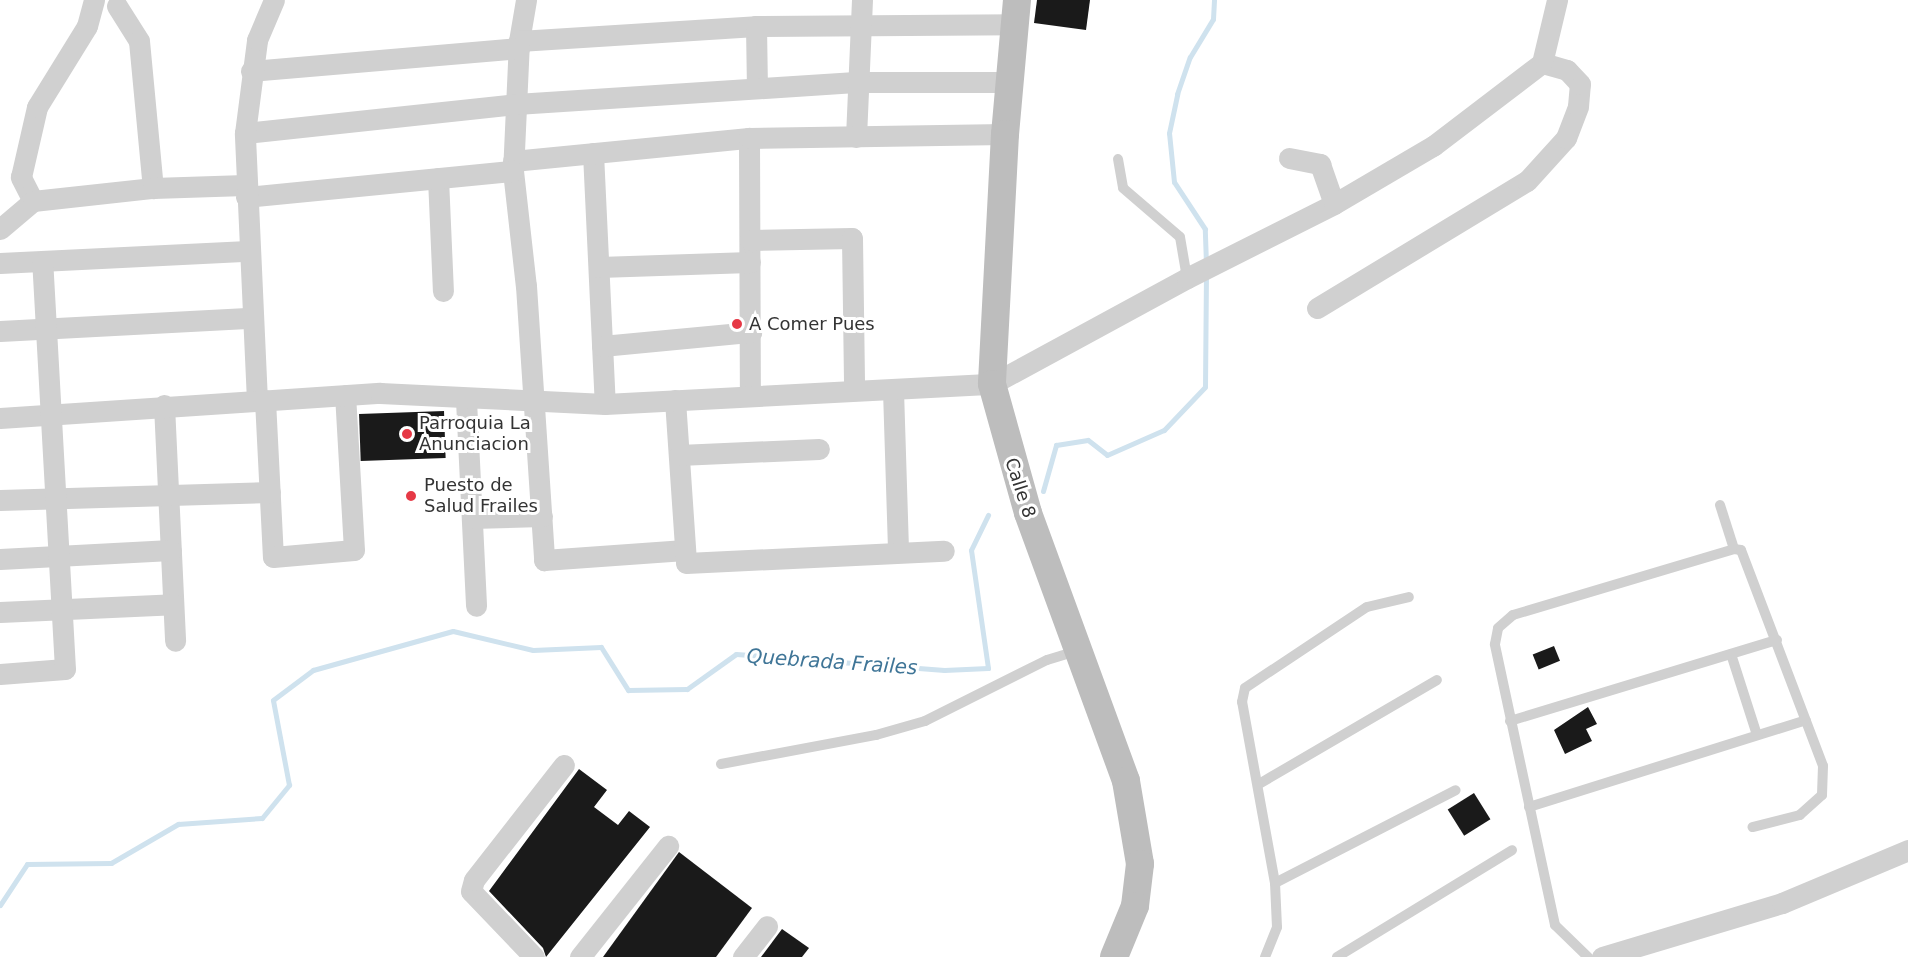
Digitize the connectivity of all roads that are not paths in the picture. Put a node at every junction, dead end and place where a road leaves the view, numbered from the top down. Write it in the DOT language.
graph roads {
  1 [pos="274,0"];
  2 [pos="526,0"];
  3 [pos="862,0"];
  4 [pos="1557,0"];
  5 [pos="121,3"];
  6 [pos="92,9"];
  7 [pos="1017,12"];
  8 [pos="862,23"];
  9 [pos="756,26"];
  10 [pos="519,44"];
  11 [pos="1542,63"];
  12 [pos="251,71"];
  13 [pos="859,82"];
  14 [pos="1010,82"];
  15 [pos="758,88"];
  16 [pos="516,104"];
  17 [pos="245,134"];
  18 [pos="1005,134"];
  19 [pos="856,136"];
  20 [pos="749,138"];
  21 [pos="593,153"];
  22 [pos="1289,158"];
  23 [pos="1118,159"];
  24 [pos="513,166"];
  25 [pos="438,178"];
  26 [pos="153,188"];
  27 [pos="245,191"];
  28 [pos="33,201"];
  29 [pos="1334,204"];
  30 [pos="0,229"];
  31 [pos="750,240"];
  32 [pos="248,251"];
  33 [pos="42,262"];
  34 [pos="750,262"];
  35 [pos="0,263"];
  36 [pos="599,267"];
  37 [pos="1192,276"];
  38 [pos="443,291"];
  39 [pos="1317,308"];
  40 [pos="252,318"];
  41 [pos="44,329"];
  42 [pos="0,331"];
  43 [pos="751,332"];
  44 [pos="602,346"];
  45 [pos="992,384"];
  46 [pos="854,390"];
  47 [pos="893,390"];
  48 [pos="750,394"];
  49 [pos="345,395"];
  50 [pos="261,400"];
  51 [pos="466,400"];
  52 [pos="675,400"];
  53 [pos="536,403"];
  54 [pos="604,404"];
  55 [pos="164,405"];
  56 [pos="51,414"];
  57 [pos="0,418"];
  58 [pos="819,449"];
  59 [pos="679,455"];
  60 [pos="270,492"];
  61 [pos="168,495"];
  62 [pos="55,499"];
  63 [pos="0,500"];
  64 [pos="1720,505"];
  65 [pos="542,516"];
  66 [pos="472,518"];
  67 [pos="1734,549"];
  68 [pos="171,550"];
  69 [pos="685,550"];
  70 [pos="944,551"];
  71 [pos="898,552"];
  72 [pos="59,556"];
  73 [pos="0,559"];
  74 [pos="1409,597"];
  75 [pos="173,604"];
  76 [pos="476,606"];
  77 [pos="62,607"];
  78 [pos="0,612"];
  79 [pos="1778,640"];
  80 [pos="175,641"];
  81 [pos="1076,651"];
  82 [pos="1731,654"];
  83 [pos="0,674"];
  84 [pos="1437,680"];
  85 [pos="1806,720"];
  86 [pos="1510,721"];
  87 [pos="1757,735"];
  88 [pos="722,764"];
  89 [pos="564,765"];
  90 [pos="1259,784"];
  91 [pos="1456,790"];
  92 [pos="1529,807"];
  93 [pos="1753,827"];
  94 [pos="668,846"];
  95 [pos="1512,850"];
  96 [pos="1908,850"];
  97 [pos="1275,883"];
  98 [pos="767,926"];
  99 [pos="1119,955"];
  100 [pos="534,957"];
  101 [pos="580,957"];
  102 [pos="743,957"];
  103 [pos="1265,957"];
  104 [pos="1337,957"];
  105 [pos="1588,957"];
  106 [pos="1602,957"];
  1 -- 12 [label="street"];
  2 -- 10 [label="street"];
  3 -- 8 [label="street"];
  4 -- 11 [label="street"];
  5 -- 6 [label="street"];
  5 -- 26 [label="street"];
  6 -- 28 [label="street"];
  7 -- 8 [label="street"];
  7 -- 14 [label="street, Calle 8"];
  8 -- 9 [label="street"];
  8 -- 13 [label="street"];
  9 -- 10 [label="street"];
  9 -- 15 [label="street"];
  10 -- 12 [label="street"];
  10 -- 16 [label="street"];
  11 -- 29 [label="street"];
  11 -- 39 [label="street"];
  12 -- 17 [label="street"];
  13 -- 14 [label="street"];
  13 -- 15 [label="street"];
  13 -- 19 [label="street"];
  14 -- 18 [label="street, Calle 8"];
  15 -- 16 [label="street"];
  16 -- 17 [label="street"];
  16 -- 24 [label="street"];
  17 -- 27 [label="street"];
  18 -- 19 [label="street"];
  18 -- 45 [label="street, Calle 8"];
  19 -- 20 [label="street"];
  20 -- 21 [label="street"];
  20 -- 31 [label="street"];
  21 -- 24 [label="street"];
  21 -- 36 [label="street"];
  22 -- 29 [label="street"];
  23 -- 37 [label="lane"];
  24 -- 25 [label="street"];
  24 -- 53 [label="street"];
  25 -- 27 [label="street"];
  25 -- 38 [label="street"];
  26 -- 27 [label="street"];
  26 -- 28 [label="street"];
  27 -- 32 [label="street"];
  28 -- 30 [label="street"];
  29 -- 37 [label="street"];
  31 -- 34 [label="street"];
  31 -- 46 [label="street"];
  32 -- 33 [label="street"];
  32 -- 40 [label="street"];
  33 -- 35 [label="street"];
  33 -- 41 [label="street"];
  34 -- 36 [label="street"];
  34 -- 43 [label="street"];
  36 -- 44 [label="street"];
  37 -- 45 [label="street"];
  40 -- 41 [label="street"];
  40 -- 50 [label="street"];
  41 -- 42 [label="street"];
  41 -- 56 [label="street"];
  43 -- 44 [label="street"];
  43 -- 48 [label="street"];
  44 -- 54 [label="street"];
  45 -- 47 [label="street"];
  45 -- 81 [label="street, Calle 8"];
  46 -- 47 [label="street"];
  46 -- 48 [label="street"];
  47 -- 71 [label="street"];
  48 -- 52 [label="street"];
  49 -- 50 [label="street"];
  49 -- 51 [label="street"];
  49 -- 60 [label="street"];
  50 -- 55 [label="street"];
  50 -- 60 [label="street"];
  51 -- 53 [label="street"];
  51 -- 66 [label="street"];
  52 -- 54 [label="street"];
  52 -- 59 [label="street"];
  53 -- 54 [label="street"];
  53 -- 65 [label="street"];
  55 -- 56 [label="street"];
  55 -- 61 [label="street"];
  56 -- 57 [label="street"];
  56 -- 62 [label="street"];
  58 -- 59 [label="street"];
  59 -- 69 [label="street"];
  60 -- 61 [label="street"];
  61 -- 62 [label="street"];
  61 -- 68 [label="street"];
  62 -- 63 [label="street"];
  62 -- 72 [label="street"];
  64 -- 67 [label="lane"];
  65 -- 66 [label="street"];
  65 -- 69 [label="street"];
  66 -- 76 [label="street"];
  67 -- 79 [label="lane"];
  67 -- 86 [label="lane"];
  68 -- 72 [label="street"];
  68 -- 75 [label="street"];
  69 -- 71 [label="street"];
  70 -- 71 [label="street"];
  72 -- 73 [label="street"];
  72 -- 77 [label="street"];
  74 -- 90 [label="lane"];
  75 -- 77 [label="street"];
  75 -- 80 [label="street"];
  77 -- 78 [label="street"];
  77 -- 83 [label="street"];
  79 -- 82 [label="lane"];
  79 -- 85 [label="lane"];
  81 -- 88 [label="lane"];
  81 -- 99 [label="street, Calle 8"];
  82 -- 86 [label="lane"];
  82 -- 87 [label="lane"];
  84 -- 90 [label="lane"];
  85 -- 87 [label="lane"];
  85 -- 93 [label="lane"];
  86 -- 92 [label="lane"];
  87 -- 92 [label="lane"];
  89 -- 100 [label="street"];
  90 -- 97 [label="lane"];
  91 -- 97 [label="lane"];
  92 -- 105 [label="lane"];
  94 -- 101 [label="street"];
  95 -- 104 [label="lane"];
  96 -- 106 [label="street"];
  97 -- 103 [label="lane"];
  98 -- 102 [label="street"];
}
